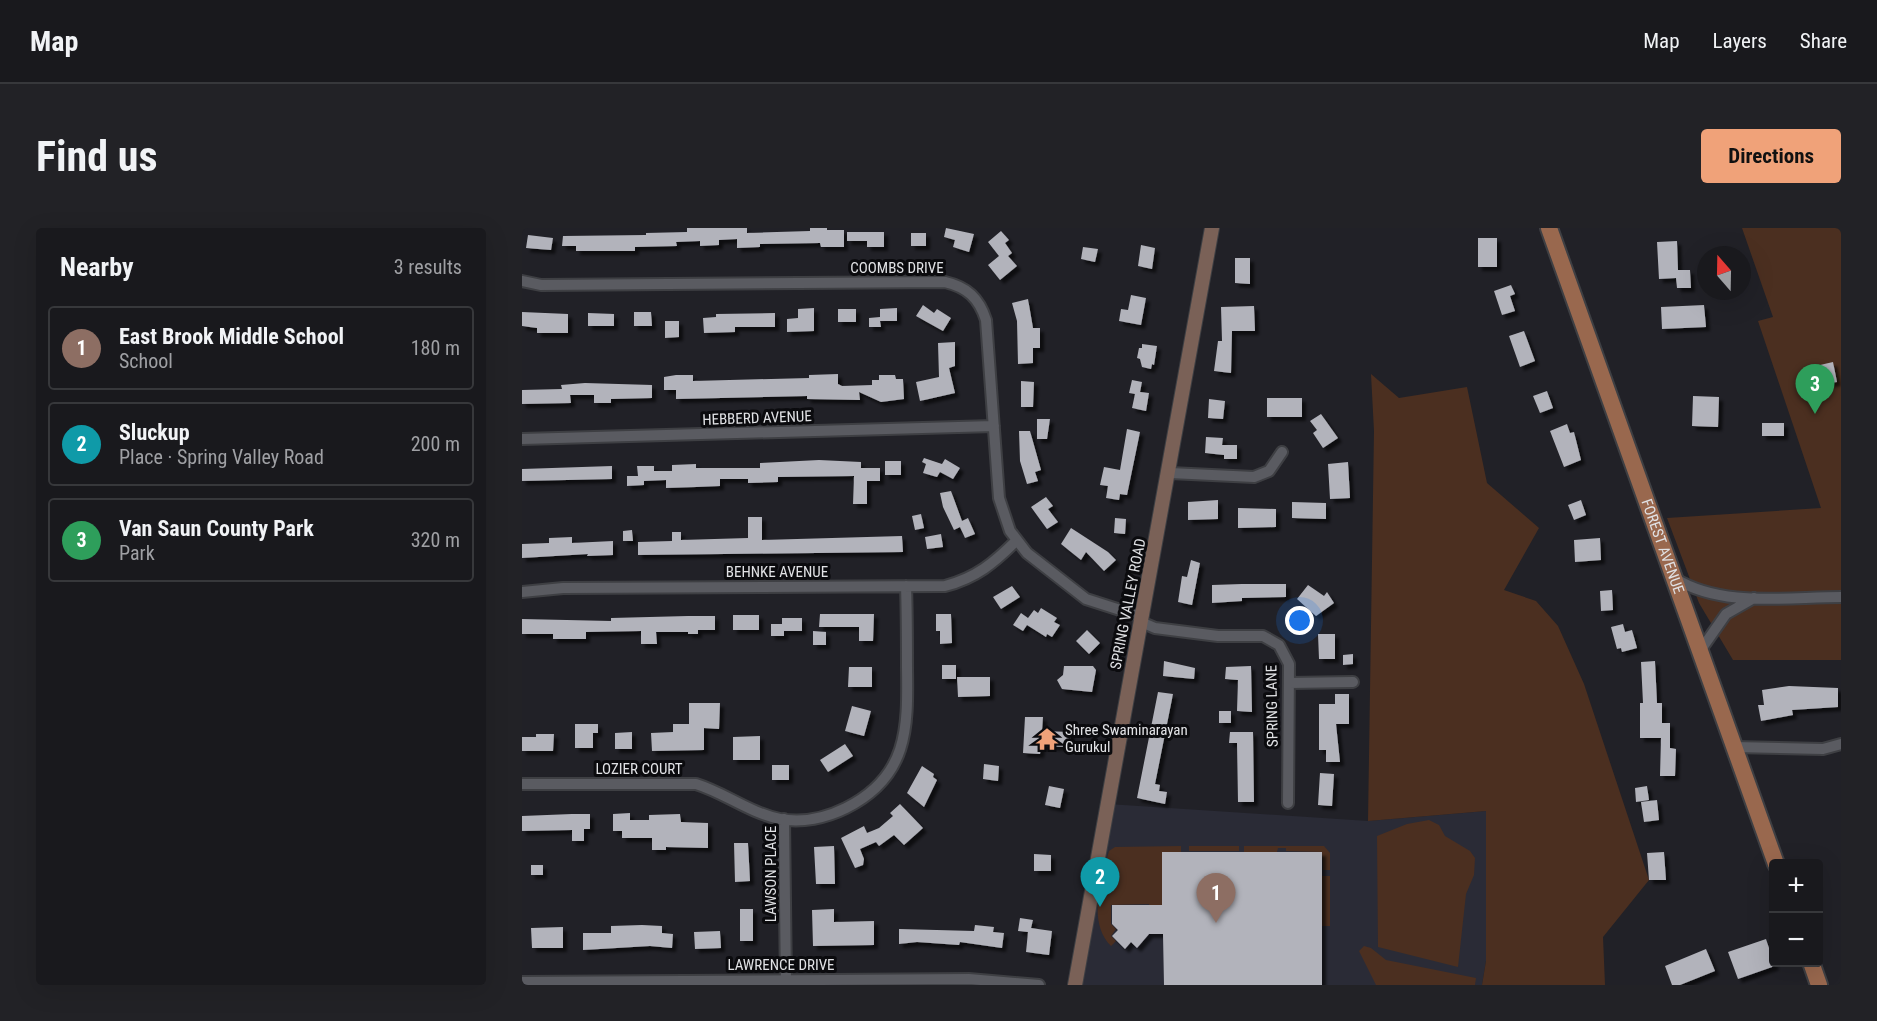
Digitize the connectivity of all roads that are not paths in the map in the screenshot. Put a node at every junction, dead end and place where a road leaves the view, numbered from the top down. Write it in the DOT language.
graph roads {
  1 [pos="1212,228"];
  2 [pos="1549,228"];
  3 [pos="522,282"];
  4 [pos="994,426"];
  5 [pos="522,439"];
  6 [pos="1282,452"];
  7 [pos="1170,472"];
  8 [pos="1017,540"];
  9 [pos="1674,577"];
  10 [pos="906,586"];
  11 [pos="522,592"];
  12 [pos="1841,597"];
  13 [pos="1755,598"];
  14 [pos="1141,620"];
  15 [pos="1700,651"];
  16 [pos="1353,682"];
  17 [pos="1289,683"];
  18 [pos="1841,744"];
  19 [pos="1734,747"];
  20 [pos="522,784"];
  21 [pos="1288,804"];
  22 [pos="784,819"];
  23 [pos="1774,859"];
  24 [pos="1812,967"];
  25 [pos="522,982"];
  26 [pos="786,982"];
  27 [pos="1039,985"];
  28 [pos="1075,985"];
  29 [pos="1819,985"];
  1 -- 7 [label="street, SPRING VALLEY ROAD"];
  2 -- 9 [label="main road, FOREST AVENUE"];
  3 -- 4 [label="street, COOMBS DRIVE"];
  4 -- 5 [label="street, HEBBERD AVENUE"];
  4 -- 8 [label="street, COOMBS DRIVE"];
  6 -- 7 [label="street"];
  7 -- 14 [label="street, SPRING VALLEY ROAD"];
  8 -- 10 [label="street, BEHNKE AVENUE"];
  8 -- 14 [label="street, COOMBS DRIVE"];
  9 -- 13 [label="street"];
  9 -- 15 [label="main road, FOREST AVENUE"];
  10 -- 11 [label="street, BEHNKE AVENUE"];
  10 -- 22 [label="street, LAWSON PLACE"];
  12 -- 13 [label="street"];
  13 -- 15 [label="street"];
  14 -- 17 [label="street, SPRING LANE"];
  14 -- 28 [label="street, SPRING VALLEY ROAD"];
  15 -- 19 [label="main road, FOREST AVENUE"];
  16 -- 17 [label="street"];
  17 -- 21 [label="street, SPRING LANE"];
  18 -- 19 [label="street"];
  19 -- 23 [label="main road, FOREST AVENUE"];
  20 -- 22 [label="street, LOZIER COURT"];
  22 -- 26 [label="street, LAWSON PLACE"];
  24 -- 29 [label="main road"];
  25 -- 26 [label="street, LAWRENCE DRIVE"];
  26 -- 27 [label="street, LAWRENCE DRIVE"];
}
